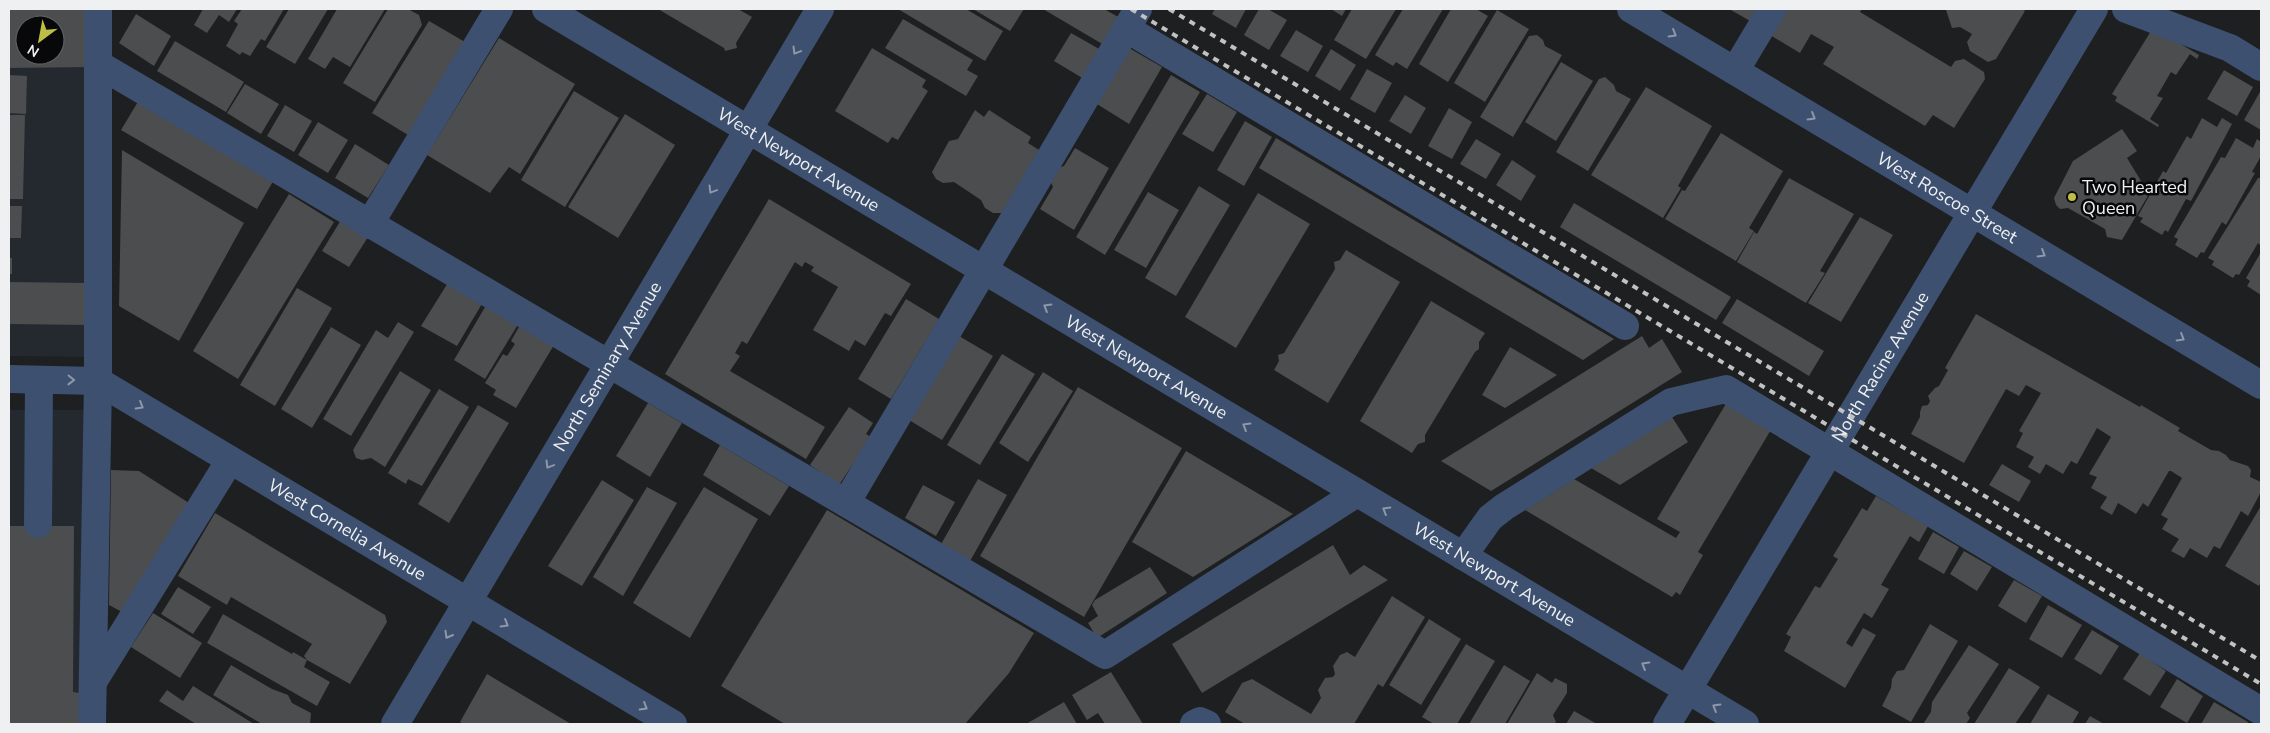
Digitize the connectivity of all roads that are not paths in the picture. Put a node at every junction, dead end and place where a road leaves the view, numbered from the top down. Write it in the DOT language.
graph roads {
  1 [pos="98,9"];
  2 [pos="499,9"];
  3 [pos="546,9"];
  4 [pos="820,9"];
  5 [pos="1631,9"];
  6 [pos="1772,9"];
  7 [pos="2094,9"];
  8 [pos="2126,9"];
  9 [pos="1132,19"];
  10 [pos="98,64"];
  11 [pos="2261,67"];
  12 [pos="1735,71"];
  13 [pos="749,129"];
  14 [pos="1972,213"];
  15 [pos="369,224"];
  16 [pos="983,269"];
  17 [pos="1626,326"];
  18 [pos="610,364"];
  19 [pos="9,379"];
  20 [pos="39,380"];
  21 [pos="98,381"];
  22 [pos="2261,385"];
  23 [pos="1830,452"];
  24 [pos="230,460"];
  25 [pos="1357,493"];
  26 [pos="846,503"];
  27 [pos="38,524"];
  28 [pos="1463,556"];
  29 [pos="468,602"];
  30 [pos="93,683"];
  31 [pos="1687,690"];
  32 [pos="2261,711"];
  33 [pos="92,724"];
  34 [pos="395,724"];
  35 [pos="672,724"];
  36 [pos="1194,724"];
  37 [pos="1206,724"];
  38 [pos="1667,724"];
  39 [pos="1745,724"];
  1 -- 10 [label="street"];
  2 -- 15 [label="street"];
  3 -- 13 [label="street, West Newport Avenue"];
  4 -- 13 [label="street, North Seminary Avenue, one-way"];
  5 -- 12 [label="street, West Roscoe Street, one-way"];
  6 -- 12 [label="street"];
  7 -- 14 [label="street, North Racine Avenue"];
  8 -- 11 [label="street"];
  9 -- 16 [label="street"];
  9 -- 17 [label="street"];
  10 -- 15 [label="street"];
  10 -- 21 [label="street"];
  12 -- 14 [label="street, West Roscoe Street, one-way"];
  13 -- 16 [label="street, West Newport Avenue"];
  13 -- 18 [label="street, North Seminary Avenue, one-way"];
  14 -- 22 [label="street, West Roscoe Street, one-way"];
  14 -- 23 [label="street, North Racine Avenue"];
  15 -- 18 [label="street"];
  25 -- 16 [label="street, West Newport Avenue, one-way"];
  16 -- 26 [label="street"];
  18 -- 26 [label="street"];
  18 -- 29 [label="street, North Seminary Avenue, one-way"];
  19 -- 20 [label="street, West Cornelia Avenue"];
  20 -- 21 [label="street, West Cornelia Avenue, one-way"];
  20 -- 27 [label="street"];
  21 -- 24 [label="street, West Cornelia Avenue, one-way"];
  21 -- 30 [label="street"];
  23 -- 28 [label="street"];
  23 -- 31 [label="street, North Racine Avenue"];
  23 -- 32 [label="street"];
  24 -- 29 [label="street, West Cornelia Avenue"];
  24 -- 30 [label="street"];
  25 -- 26 [label="street"];
  28 -- 25 [label="street, West Newport Avenue, one-way"];
  31 -- 28 [label="street, West Newport Avenue, one-way"];
  29 -- 34 [label="street, North Seminary Avenue, one-way"];
  29 -- 35 [label="street, West Cornelia Avenue, one-way"];
  30 -- 33 [label="street"];
  31 -- 38 [label="street, North Racine Avenue"];
  39 -- 31 [label="street, West Newport Avenue, one-way"];
  36 -- 37 [label="street"];
}
